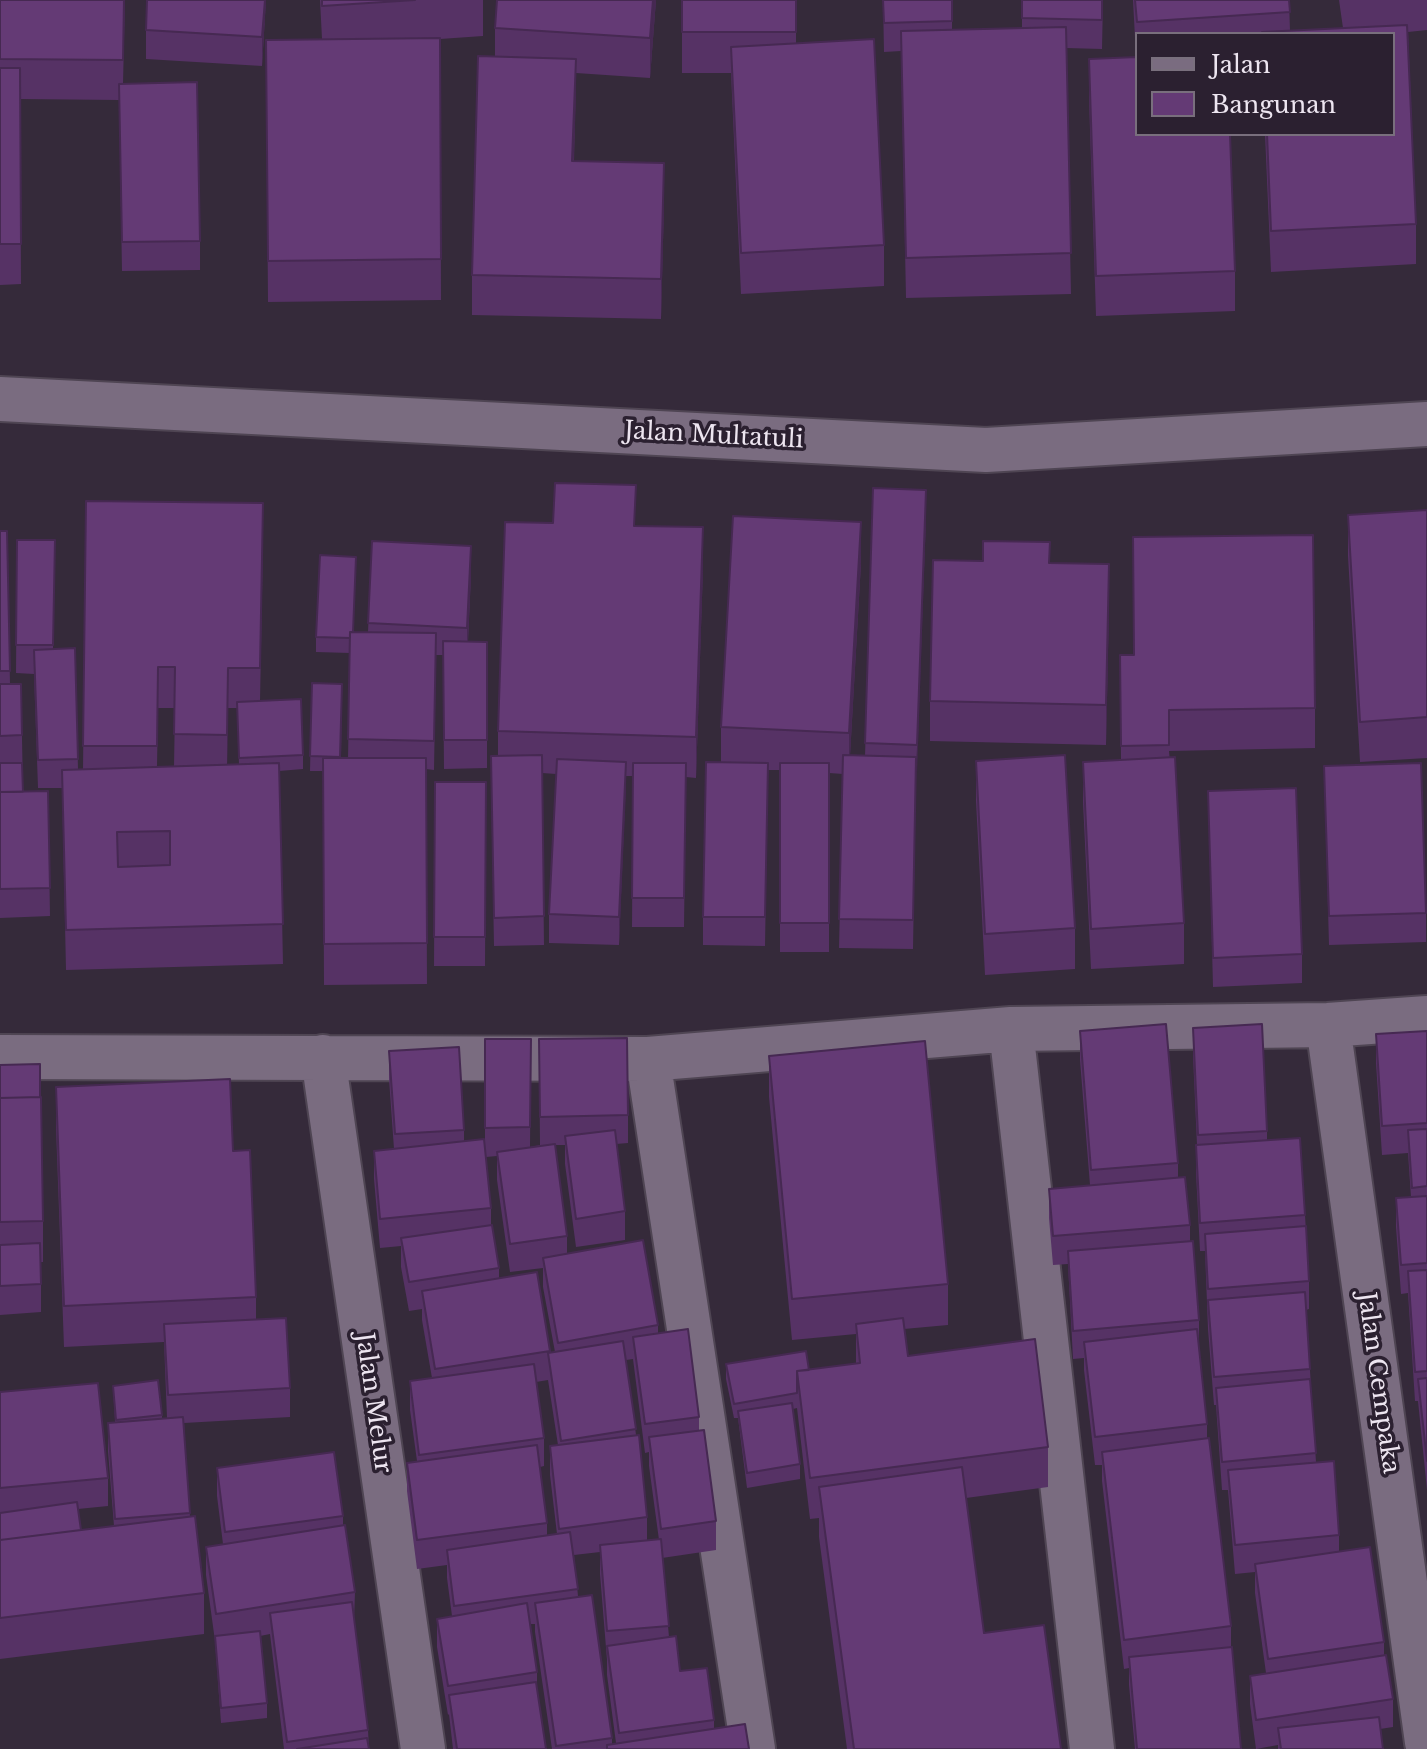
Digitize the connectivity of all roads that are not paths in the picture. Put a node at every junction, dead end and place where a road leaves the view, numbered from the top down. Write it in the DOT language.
graph roads {
  1 [pos="0,399"];
  2 [pos="1427,424"];
  3 [pos="1427,1018"];
  4 [pos="1328,1025"];
  5 [pos="1011,1029"];
  6 [pos="0,1057"];
  7 [pos="323,1057"];
  8 [pos="648,1059"];
  9 [pos="1427,1742"];
  10 [pos="423,1749"];
  11 [pos="753,1749"];
  12 [pos="1092,1749"];
  1 -- 2 [label="street, Jalan Multatuli"];
  3 -- 4 [label="street"];
  4 -- 5 [label="street"];
  4 -- 9 [label="street, Jalan Cempaka"];
  5 -- 8 [label="street"];
  5 -- 12 [label="street"];
  6 -- 7 [label="street"];
  7 -- 8 [label="street"];
  7 -- 10 [label="street, Jalan Melur"];
  8 -- 11 [label="street"];
}
